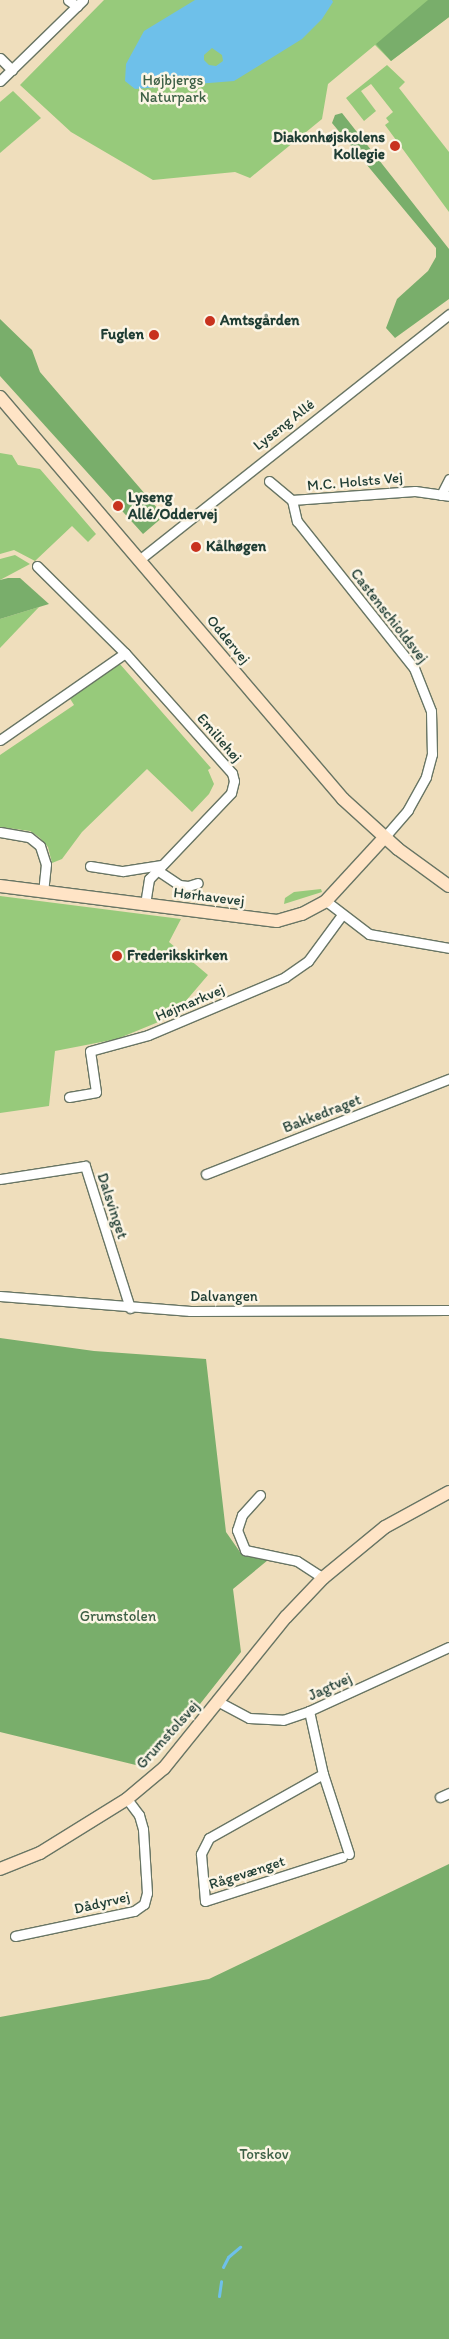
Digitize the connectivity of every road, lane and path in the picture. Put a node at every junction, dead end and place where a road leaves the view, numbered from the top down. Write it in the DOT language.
graph roads {
  1 [pos="68,0"];
  2 [pos="80,3"];
  3 [pos="0,58"];
  4 [pos="12,70"];
  5 [pos="0,81"];
  6 [pos="449,314"];
  7 [pos="0,397"];
  8 [pos="449,479"];
  9 [pos="269,481"];
  10 [pos="445,496"];
  11 [pos="292,500"];
  12 [pos="138,560"];
  13 [pos="38,566"];
  14 [pos="125,652"];
  15 [pos="0,740"];
  16 [pos="0,832"];
  17 [pos="384,838"];
  18 [pos="90,866"];
  19 [pos="160,868"];
  20 [pos="198,883"];
  21 [pos="0,886"];
  22 [pos="449,886"];
  23 [pos="43,891"];
  24 [pos="326,901"];
  25 [pos="145,905"];
  26 [pos="341,916"];
  27 [pos="449,948"];
  28 [pos="449,1079"];
  29 [pos="69,1097"];
  30 [pos="206,1174"];
  31 [pos="0,1178"];
  32 [pos="0,1296"];
  33 [pos="130,1308"];
  34 [pos="449,1310"];
  35 [pos="449,1492"];
  36 [pos="260,1495"];
  37 [pos="323,1578"];
  38 [pos="449,1647"];
  39 [pos="219,1702"];
  40 [pos="309,1711"];
  41 [pos="323,1774"];
  42 [pos="449,1793"];
  43 [pos="440,1797"];
  44 [pos="128,1800"];
  45 [pos="0,1869"];
  46 [pos="15,1936"];
  1 -- 2 [label="street"];
  2 -- 4 [label="street"];
  3 -- 4 [label="street"];
  4 -- 5 [label="street"];
  6 -- 12 [label="street, Lyseng Allé"];
  7 -- 12 [label="street, Oddervej"];
  8 -- 10 [label="street"];
  9 -- 11 [label="street, M.C. Holsts Vej"];
  10 -- 11 [label="street, M.C. Holsts Vej"];
  11 -- 17 [label="street, Castenschioldsvej"];
  12 -- 17 [label="street, Oddervej"];
  13 -- 14 [label="street, Emiliehøj"];
  14 -- 15 [label="street"];
  14 -- 19 [label="street, Emiliehøj"];
  16 -- 23 [label="street"];
  17 -- 22 [label="street, Oddervej"];
  17 -- 24 [label="street, Hørhavevej"];
  18 -- 19 [label="street"];
  19 -- 20 [label="street"];
  19 -- 25 [label="street, Emiliehøj"];
  21 -- 23 [label="street, Hørhavevej"];
  23 -- 25 [label="street, Hørhavevej"];
  24 -- 25 [label="street, Hørhavevej"];
  24 -- 26 [label="street"];
  26 -- 27 [label="street"];
  26 -- 29 [label="street, Højmarkvej"];
  28 -- 30 [label="street, Bakkedraget"];
  31 -- 33 [label="street, Dalsvinget"];
  32 -- 33 [label="street, Dalvangen"];
  33 -- 34 [label="street, Dalvangen"];
  35 -- 37 [label="street, Grumstolsvej"];
  36 -- 37 [label="street"];
  37 -- 39 [label="street, Grumstolsvej"];
  38 -- 40 [label="street, Jagtvej"];
  39 -- 40 [label="street, Jagtvej"];
  39 -- 44 [label="street, Grumstolsvej"];
  40 -- 41 [label="street, Rågevænget"];
  41 -- 41 [label="street, Rågevænget"];
  42 -- 43 [label="street"];
  44 -- 45 [label="street, Grumstolsvej"];
  44 -- 46 [label="street, Dådyrvej"];
}
